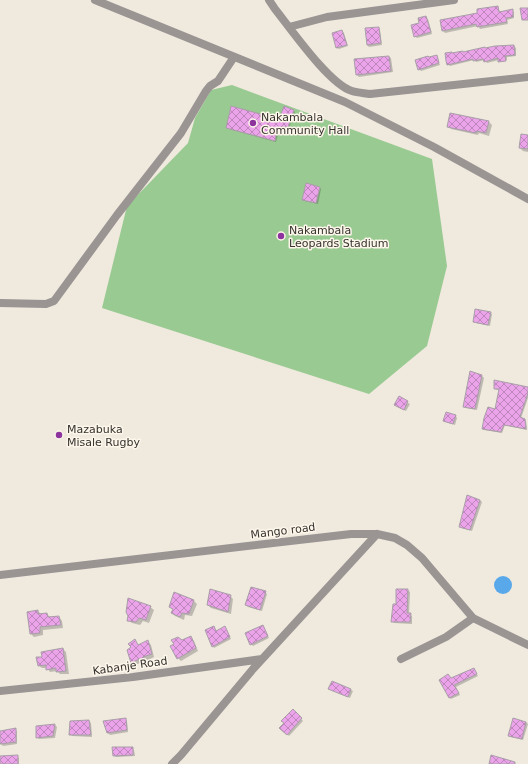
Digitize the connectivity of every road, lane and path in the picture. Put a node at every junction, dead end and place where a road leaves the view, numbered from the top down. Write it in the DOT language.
graph roads {
  1 [pos="96,0"];
  2 [pos="269,0"];
  3 [pos="454,0"];
  4 [pos="289,27"];
  5 [pos="234,57"];
  6 [pos="528,77"];
  7 [pos="352,91"];
  8 [pos="345,102"];
  9 [pos="528,199"];
  10 [pos="0,303"];
  11 [pos="377,534"];
  12 [pos="0,574"];
  13 [pos="473,618"];
  14 [pos="528,644"];
  15 [pos="262,659"];
  16 [pos="401,659"];
  17 [pos="0,691"];
  18 [pos="172,764"];
  1 -- 5 [label="street"];
  2 -- 4 [label="street"];
  3 -- 4 [label="street"];
  4 -- 7 [label="street"];
  5 -- 8 [label="street"];
  5 -- 10 [label="street"];
  6 -- 7 [label="street"];
  7 -- 8 [label="street"];
  8 -- 9 [label="street"];
  11 -- 12 [label="street, Mango road"];
  11 -- 13 [label="street, Mango road"];
  11 -- 15 [label="street"];
  13 -- 14 [label="street, Mango road"];
  13 -- 16 [label="street"];
  15 -- 17 [label="street, Kabanje Road"];
  15 -- 18 [label="street"];
}
